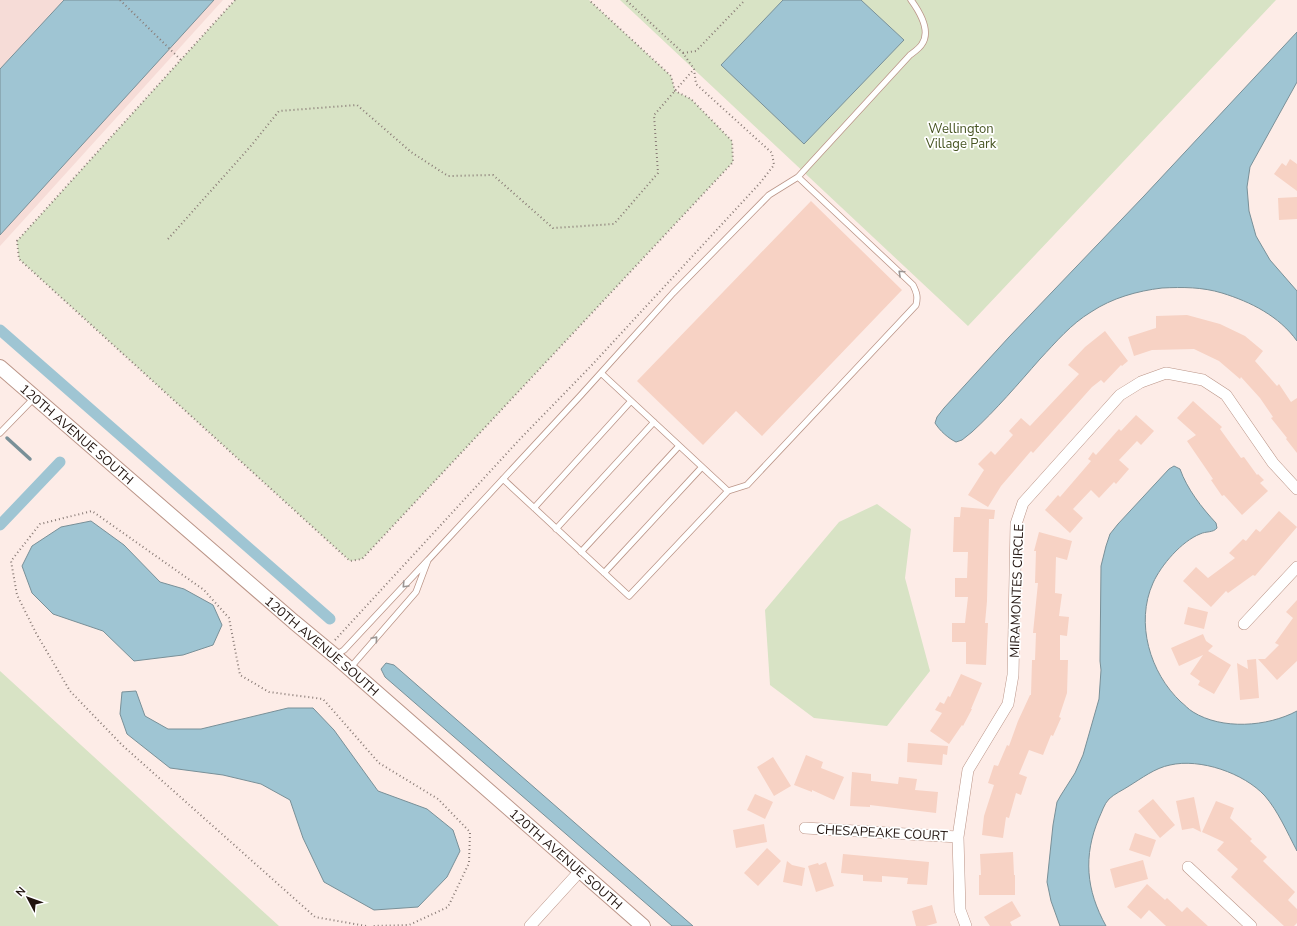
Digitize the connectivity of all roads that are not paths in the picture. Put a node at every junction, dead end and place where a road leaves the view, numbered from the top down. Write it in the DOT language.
graph roads {
  1 [pos="911,0"];
  2 [pos="798,177"];
  3 [pos="0,367"];
  4 [pos="601,373"];
  5 [pos="35,397"];
  6 [pos="631,401"];
  7 [pos="654,422"];
  8 [pos="0,433"];
  9 [pos="680,446"];
  10 [pos="702,467"];
  11 [pos="503,479"];
  12 [pos="1297,489"];
  13 [pos="728,491"];
  14 [pos="534,508"];
  15 [pos="556,528"];
  16 [pos="581,552"];
  17 [pos="428,560"];
  18 [pos="1297,567"];
  19 [pos="604,573"];
  20 [pos="1244,624"];
  21 [pos="335,656"];
  22 [pos="349,668"];
  23 [pos="805,828"];
  24 [pos="958,837"];
  25 [pos="1188,867"];
  26 [pos="580,871"];
  27 [pos="530,926"];
  28 [pos="643,926"];
  29 [pos="966,926"];
  30 [pos="1251,926"];
  1 -- 2 [label="lane"];
  2 -- 4 [label="lane"];
  13 -- 2 [label="lane, one-way"];
  3 -- 5 [label="street, 120TH AVENUE SOUTH"];
  4 -- 6 [label="lane"];
  4 -- 11 [label="lane"];
  5 -- 8 [label="lane"];
  5 -- 21 [label="street, 120TH AVENUE SOUTH"];
  6 -- 7 [label="lane"];
  6 -- 14 [label="lane"];
  7 -- 9 [label="lane"];
  7 -- 15 [label="lane"];
  9 -- 10 [label="lane"];
  9 -- 16 [label="lane"];
  10 -- 13 [label="lane"];
  10 -- 19 [label="lane"];
  11 -- 14 [label="lane"];
  11 -- 17 [label="lane"];
  12 -- 24 [label="street, MIRAMONTES CIRCLE"];
  13 -- 19 [label="lane"];
  14 -- 15 [label="lane"];
  15 -- 16 [label="lane"];
  16 -- 19 [label="lane"];
  17 -- 21 [label="lane, one-way"];
  22 -- 17 [label="lane, one-way"];
  18 -- 20 [label="street"];
  21 -- 22 [label="street, 120TH AVENUE SOUTH"];
  22 -- 26 [label="street, 120TH AVENUE SOUTH"];
  23 -- 24 [label="street, CHESAPEAKE COURT"];
  24 -- 29 [label="street, MIRAMONTES CIRCLE"];
  25 -- 30 [label="street"];
  26 -- 27 [label="street"];
  26 -- 28 [label="street, 120TH AVENUE SOUTH"];
}
